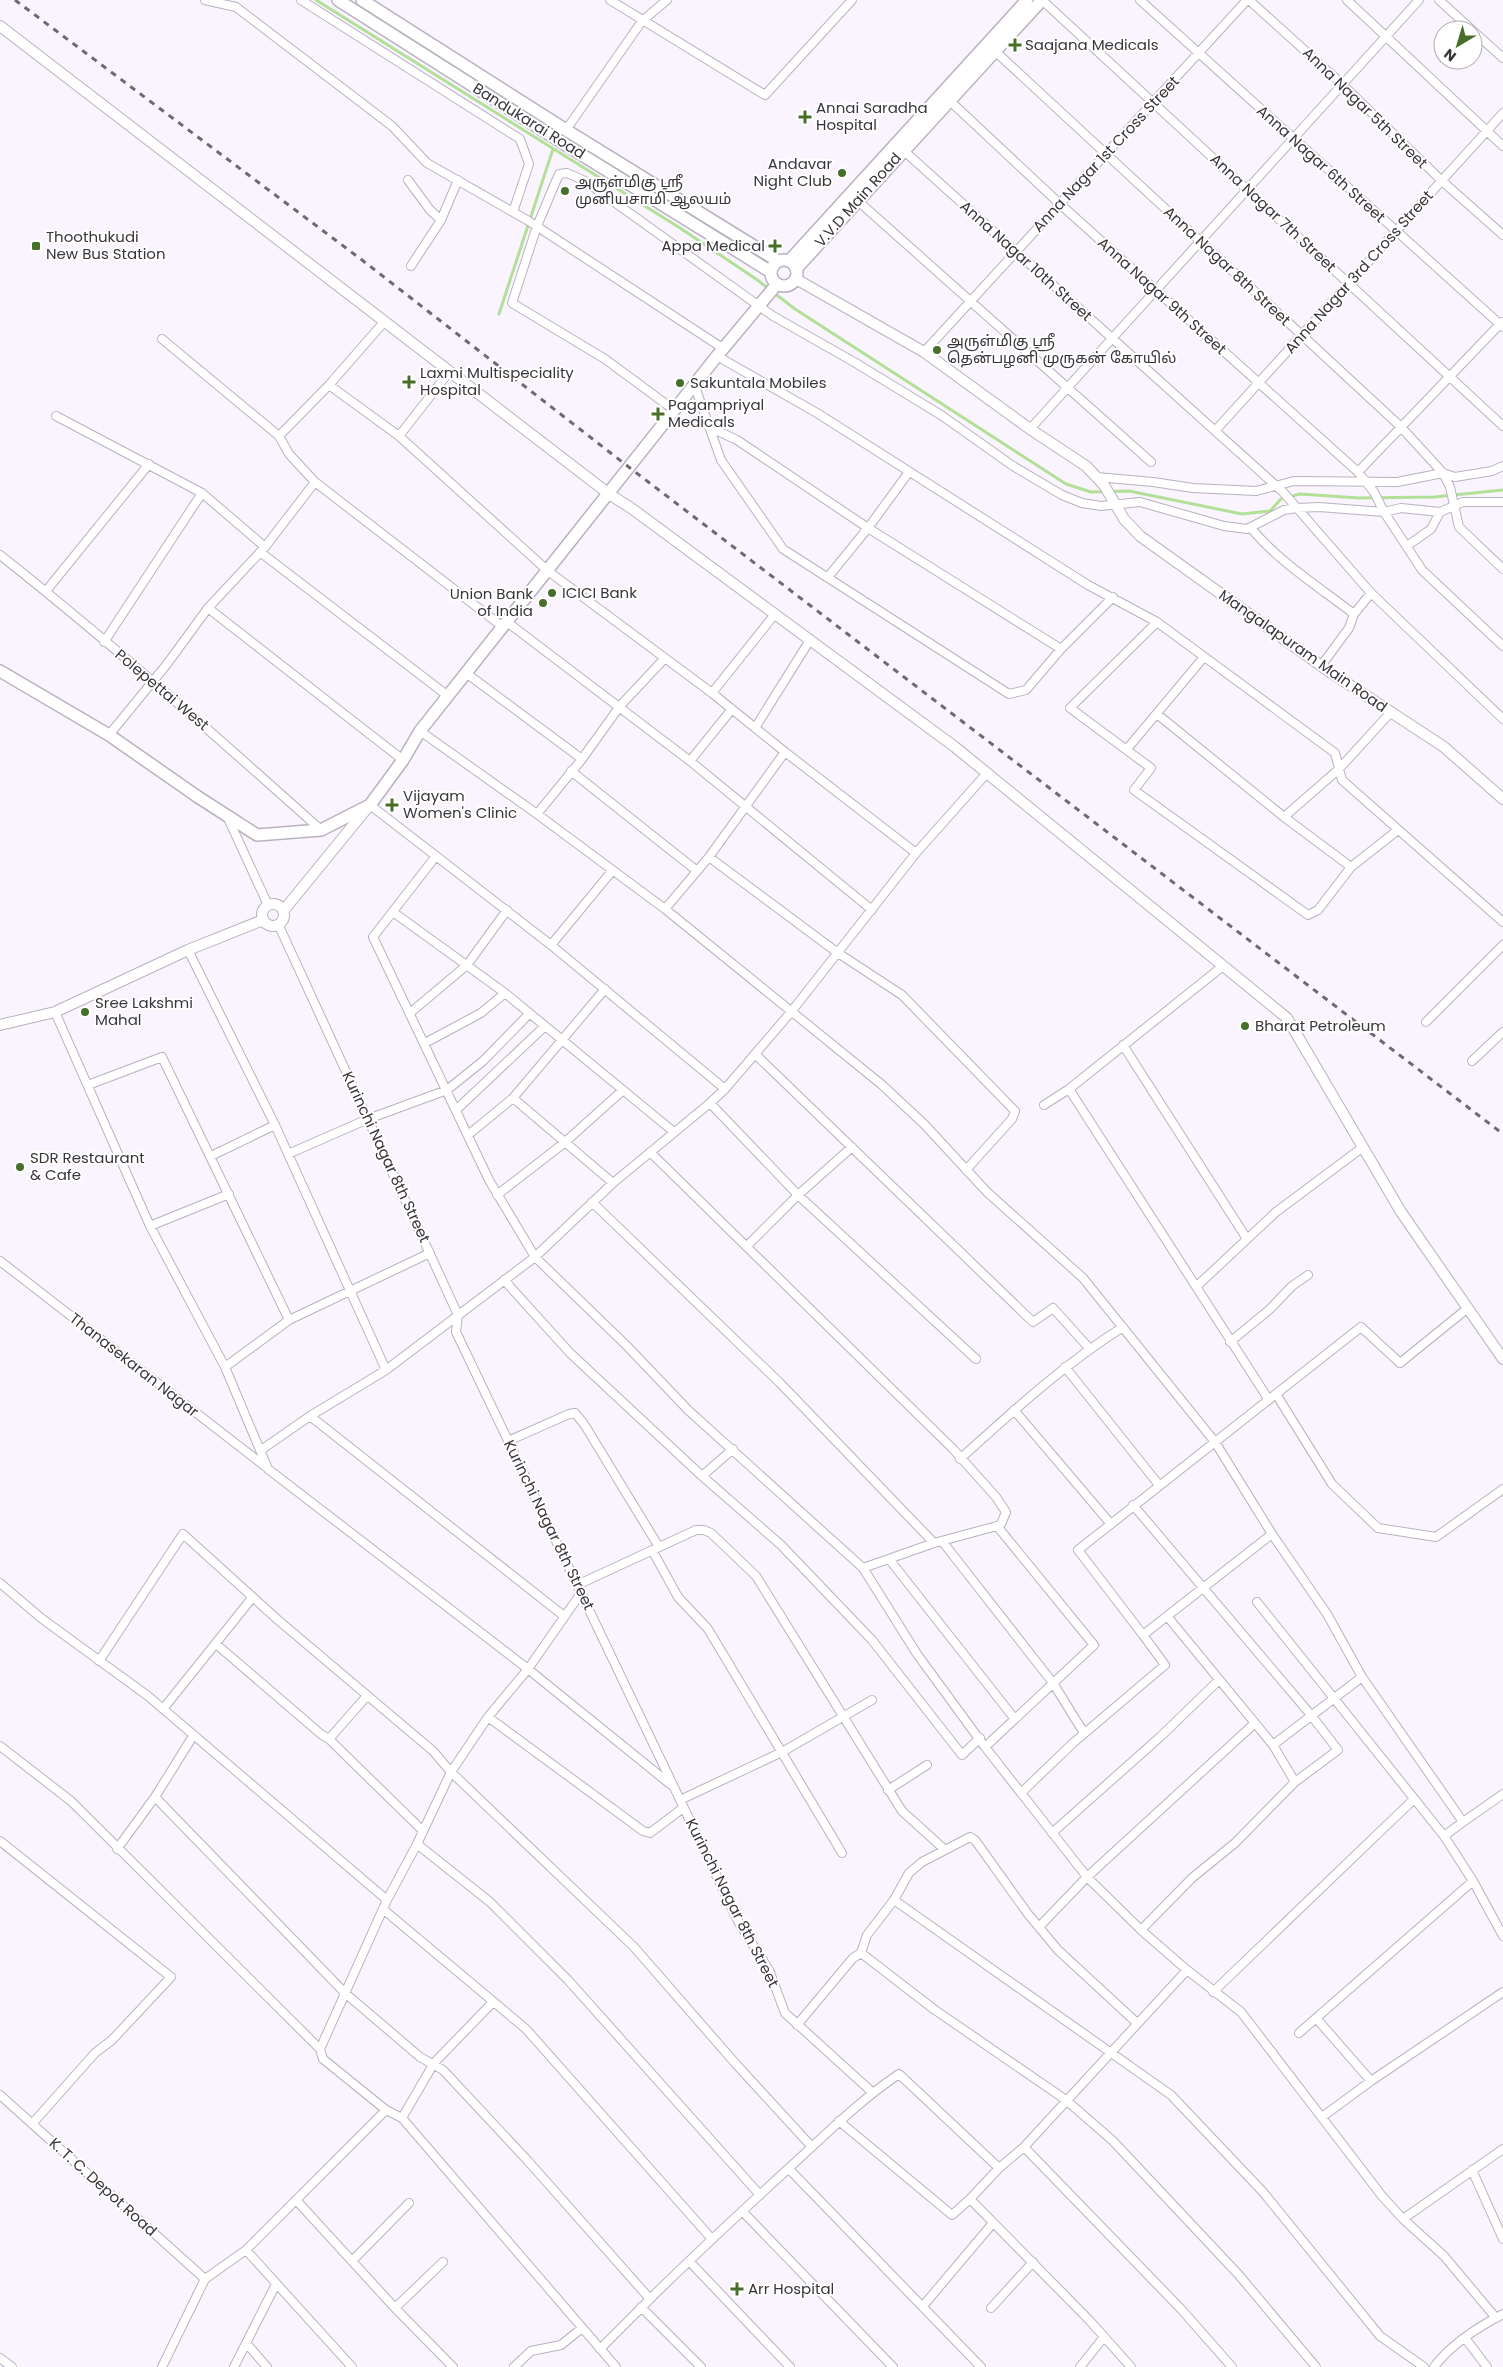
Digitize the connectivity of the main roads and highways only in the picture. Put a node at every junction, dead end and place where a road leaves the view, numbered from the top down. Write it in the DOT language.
graph roads {
  1 [pos="338,0"];
  2 [pos="362,0"];
  3 [pos="1027,0"];
  4 [pos="1042,0"];
  5 [pos="790,267"];
  6 [pos="771,272"];
  7 [pos="775,285"];
  8 [pos="0,671"];
  1 -- 6 [label="main road, Bandukarai Road"];
  2 -- 5 [label="main road, Bandukarai Road"];
  3 -- 5 [label="main road, V.V.D Main Road"];
  4 -- 5 [label="main road, V.V.D Main Road"];
  5 -- 6 [label="main road"];
  5 -- 7 [label="main road"];
  6 -- 7 [label="main road"];
  7 -- 8 [label="main road"];
}
